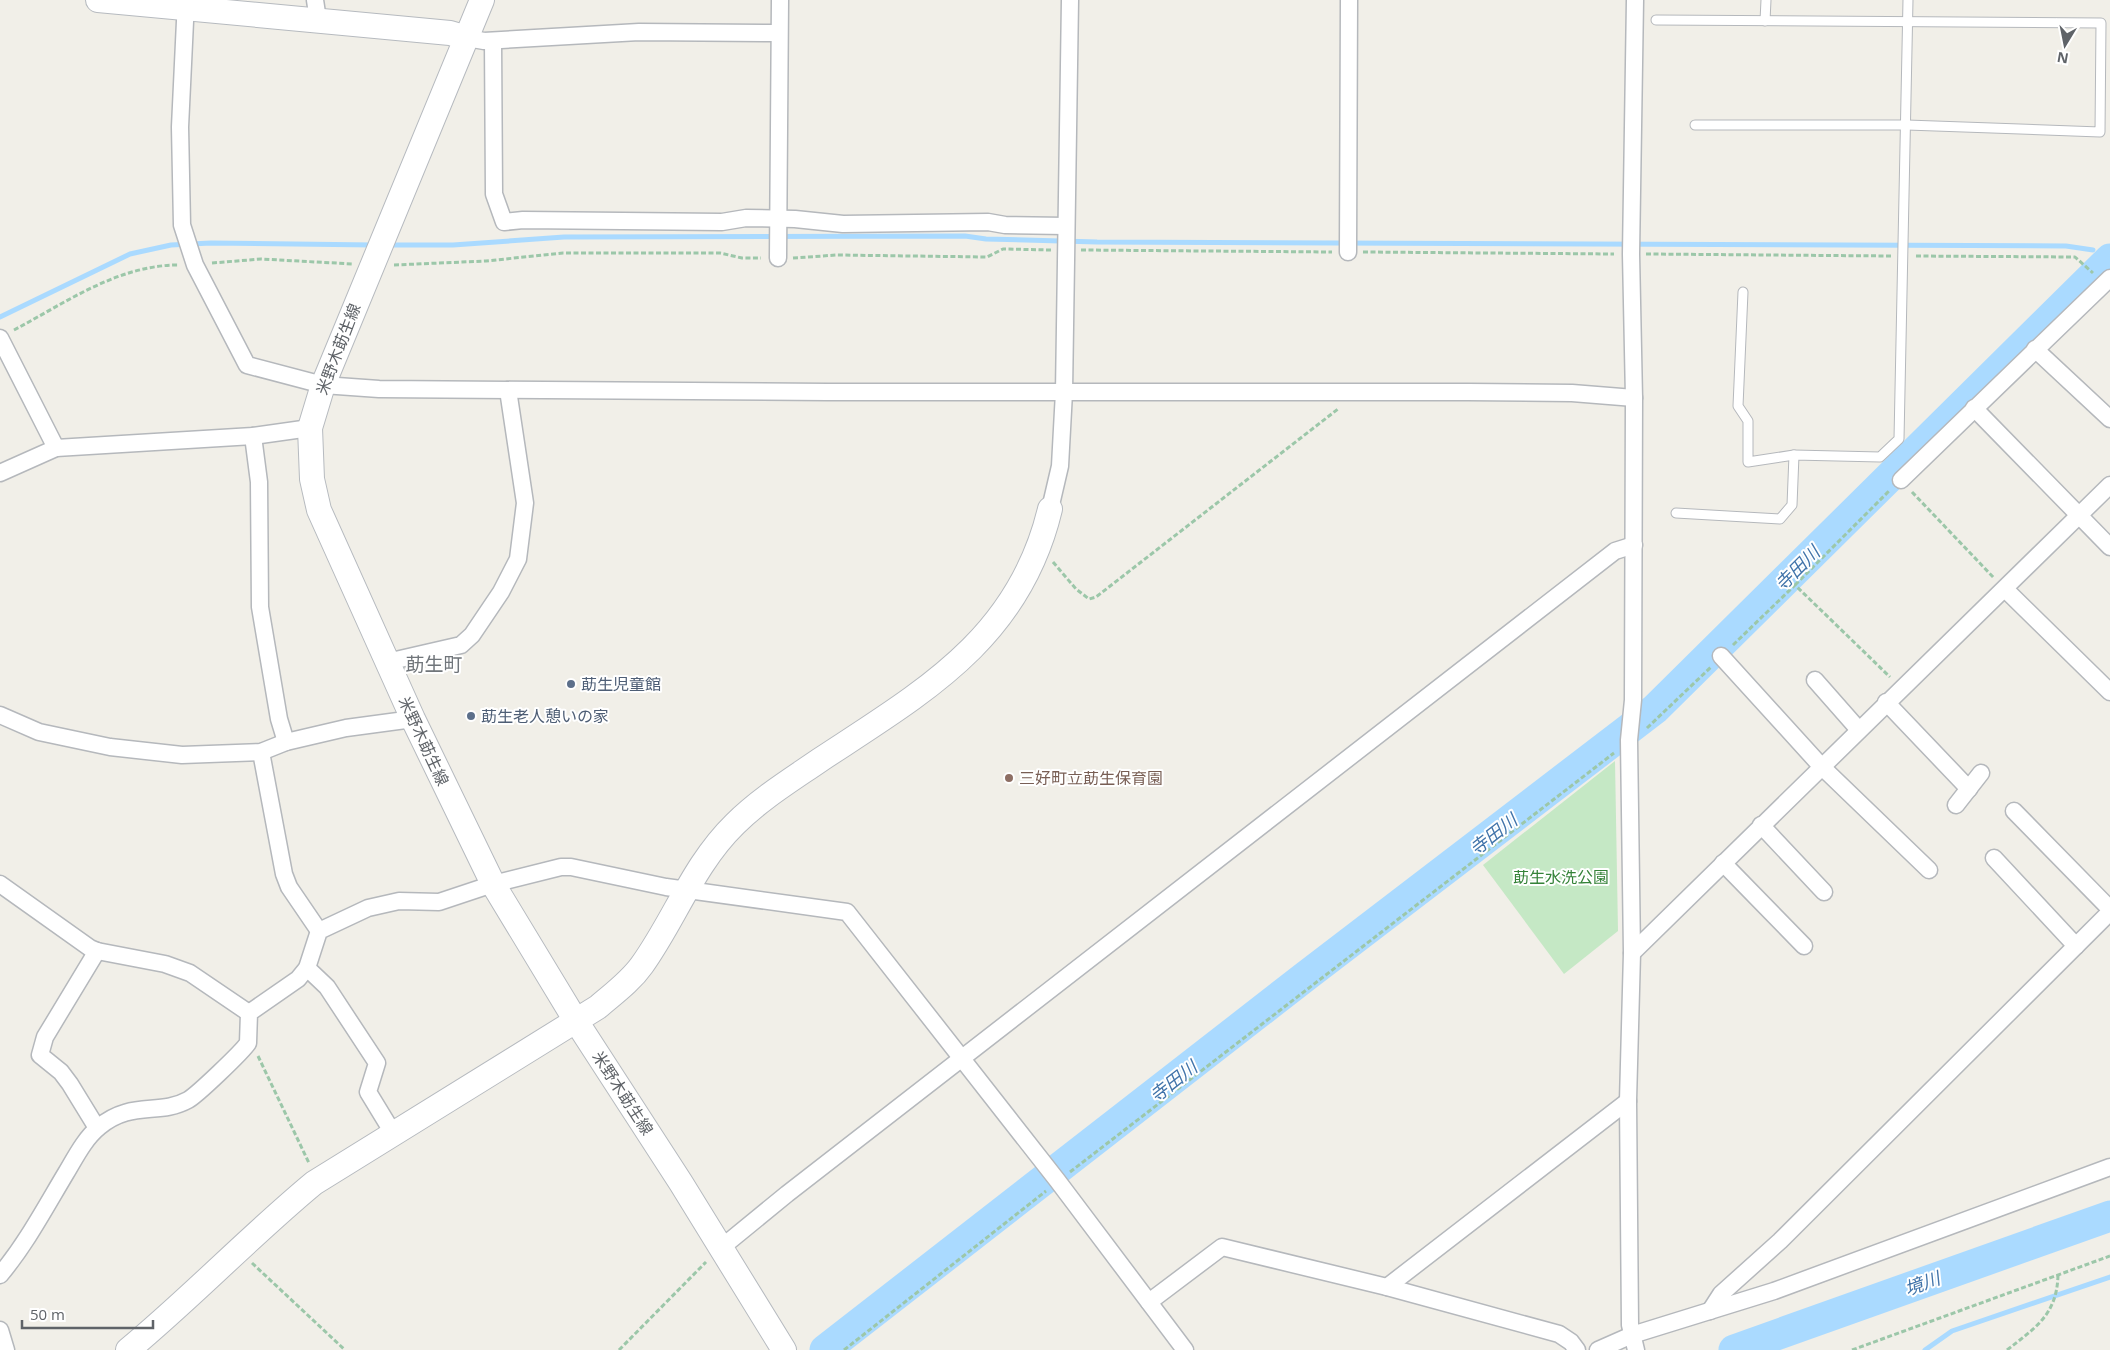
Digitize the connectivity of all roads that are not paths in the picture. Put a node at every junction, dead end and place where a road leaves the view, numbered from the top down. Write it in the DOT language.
graph roads {
  1 [pos="110,0"];
  2 [pos="482,0"];
  3 [pos="780,0"];
  4 [pos="1070,0"];
  5 [pos="1349,0"];
  6 [pos="1635,0"];
  7 [pos="1766,0"];
  8 [pos="1908,0"];
  9 [pos="186,5"];
  10 [pos="316,10"];
  11 [pos="1656,20"];
  12 [pos="1765,21"];
  13 [pos="1908,21"];
  14 [pos="779,33"];
  15 [pos="467,38"];
  16 [pos="493,41"];
  17 [pos="1695,125"];
  18 [pos="1907,125"];
  19 [pos="778,222"];
  20 [pos="1066,226"];
  21 [pos="1348,252"];
  22 [pos="778,256"];
  23 [pos="2110,278"];
  24 [pos="1742,292"];
  25 [pos="4,336"];
  26 [pos="2035,349"];
  27 [pos="323,385"];
  28 [pos="508,390"];
  29 [pos="1064,392"];
  30 [pos="1634,398"];
  31 [pos="1974,408"];
  32 [pos="2110,419"];
  33 [pos="310,428"];
  34 [pos="253,436"];
  35 [pos="56,448"];
  36 [pos="1794,455"];
  37 [pos="0,473"];
  38 [pos="1901,480"];
  39 [pos="2110,485"];
  40 [pos="1050,509"];
  41 [pos="1676,513"];
  42 [pos="2079,514"];
  43 [pos="1634,545"];
  44 [pos="2110,546"];
  45 [pos="2005,589"];
  46 [pos="1721,656"];
  47 [pos="387,662"];
  48 [pos="1815,680"];
  49 [pos="2110,692"];
  50 [pos="1886,702"];
  51 [pos="0,716"];
  52 [pos="413,719"];
  53 [pos="1858,730"];
  54 [pos="286,742"];
  55 [pos="261,752"];
  56 [pos="1821,766"];
  57 [pos="1981,774"];
  58 [pos="1969,789"];
  59 [pos="1956,805"];
  60 [pos="2014,811"];
  61 [pos="1761,825"];
  62 [pos="1994,858"];
  63 [pos="1723,863"];
  64 [pos="1929,870"];
  65 [pos="0,884"];
  66 [pos="492,884"];
  67 [pos="685,889"];
  68 [pos="1824,892"];
  69 [pos="2109,915"];
  70 [pos="319,931"];
  71 [pos="1804,946"];
  72 [pos="2076,946"];
  73 [pos="97,951"];
  74 [pos="1632,953"];
  75 [pos="307,968"];
  76 [pos="249,1013"];
  77 [pos="576,1021"];
  78 [pos="961,1060"];
  79 [pos="1628,1101"];
  80 [pos="97,1128"];
  81 [pos="394,1133"];
  82 [pos="2110,1167"];
  83 [pos="722,1248"];
  84 [pos="0,1275"];
  85 [pos="1387,1287"];
  86 [pos="1149,1302"];
  87 [pos="1710,1311"];
  88 [pos="0,1330"];
  89 [pos="1634,1343"];
  90 [pos="6,1350"];
  91 [pos="128,1350"];
  92 [pos="784,1350"];
  93 [pos="1185,1350"];
  94 [pos="1577,1350"];
  95 [pos="1598,1350"];
  1 -- 9 [label="street"];
  2 -- 15 [label="street, 米野木莇生線"];
  3 -- 14 [label="street"];
  4 -- 20 [label="street"];
  5 -- 21 [label="street"];
  6 -- 30 [label="street"];
  7 -- 12 [label="lane"];
  8 -- 13 [label="lane"];
  9 -- 10 [label="street"];
  9 -- 27 [label="street"];
  10 -- 15 [label="street"];
  11 -- 12 [label="lane"];
  12 -- 13 [label="lane"];
  13 -- 18 [label="lane"];
  13 -- 18 [label="lane"];
  14 -- 16 [label="street"];
  14 -- 19 [label="street"];
  15 -- 16 [label="street"];
  15 -- 27 [label="street, 米野木莇生線"];
  16 -- 19 [label="street"];
  17 -- 18 [label="lane"];
  18 -- 36 [label="lane"];
  19 -- 20 [label="street"];
  19 -- 22 [label="street"];
  20 -- 29 [label="street"];
  23 -- 26 [label="street"];
  24 -- 36 [label="lane"];
  25 -- 35 [label="street"];
  26 -- 31 [label="street"];
  26 -- 32 [label="street"];
  27 -- 28 [label="street"];
  27 -- 33 [label="street, 米野木莇生線"];
  28 -- 29 [label="street"];
  28 -- 47 [label="street"];
  29 -- 30 [label="street"];
  29 -- 40 [label="street"];
  30 -- 43 [label="street"];
  31 -- 38 [label="street"];
  31 -- 42 [label="street"];
  33 -- 34 [label="street"];
  33 -- 47 [label="street, 米野木莇生線"];
  34 -- 35 [label="street"];
  34 -- 54 [label="street"];
  35 -- 37 [label="street"];
  36 -- 41 [label="lane"];
  39 -- 42 [label="street"];
  40 -- 67 [label="street"];
  42 -- 44 [label="street"];
  42 -- 45 [label="street"];
  43 -- 74 [label="street"];
  43 -- 78 [label="street"];
  45 -- 49 [label="street"];
  45 -- 50 [label="street"];
  46 -- 56 [label="street"];
  47 -- 52 [label="street, 米野木莇生線"];
  48 -- 53 [label="street"];
  50 -- 53 [label="street"];
  50 -- 58 [label="street"];
  51 -- 55 [label="street"];
  52 -- 54 [label="street"];
  52 -- 66 [label="street, 米野木莇生線"];
  53 -- 56 [label="street"];
  54 -- 55 [label="street"];
  55 -- 70 [label="street"];
  56 -- 61 [label="street"];
  56 -- 64 [label="street"];
  57 -- 58 [label="street"];
  58 -- 59 [label="street"];
  60 -- 69 [label="street"];
  61 -- 63 [label="street"];
  61 -- 68 [label="street"];
  62 -- 72 [label="street"];
  63 -- 71 [label="street"];
  63 -- 74 [label="street"];
  65 -- 73 [label="street"];
  66 -- 67 [label="street"];
  66 -- 70 [label="street"];
  66 -- 77 [label="street, 米野木莇生線"];
  67 -- 77 [label="street"];
  67 -- 78 [label="street"];
  69 -- 72 [label="street"];
  70 -- 75 [label="street"];
  72 -- 87 [label="street"];
  73 -- 76 [label="street"];
  73 -- 80 [label="street"];
  74 -- 79 [label="street"];
  75 -- 76 [label="street"];
  75 -- 81 [label="street"];
  76 -- 80 [label="street"];
  77 -- 81 [label="street"];
  77 -- 83 [label="street, 米野木莇生線"];
  78 -- 83 [label="street"];
  78 -- 86 [label="street"];
  79 -- 85 [label="street"];
  79 -- 89 [label="street"];
  80 -- 84 [label="street"];
  81 -- 91 [label="street"];
  82 -- 87 [label="street"];
  83 -- 92 [label="street, 米野木莇生線"];
  85 -- 86 [label="street"];
  85 -- 94 [label="street"];
  86 -- 93 [label="street"];
  87 -- 89 [label="street"];
  88 -- 90 [label="street"];
  89 -- 95 [label="street"];
}
